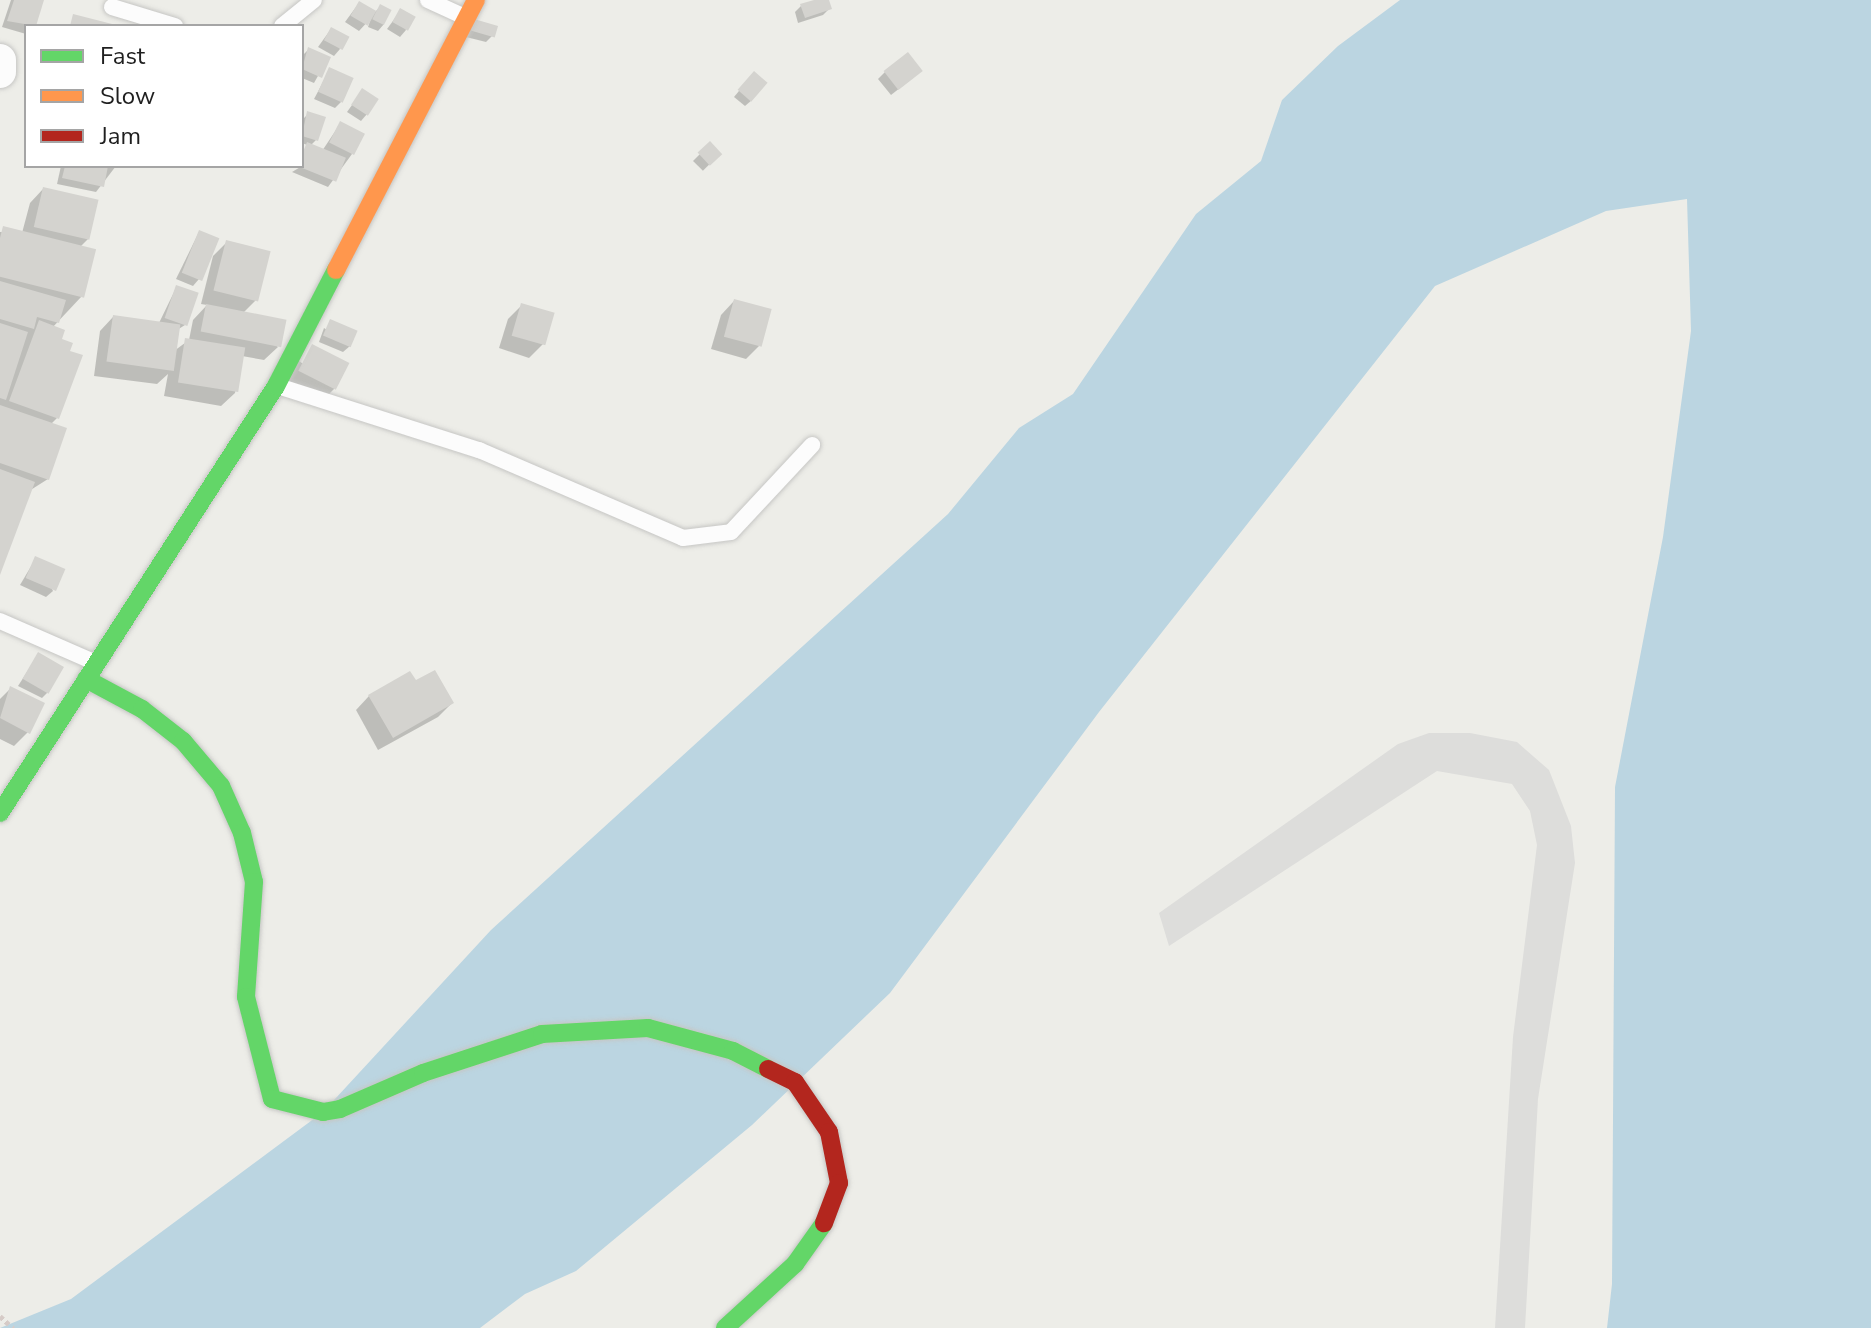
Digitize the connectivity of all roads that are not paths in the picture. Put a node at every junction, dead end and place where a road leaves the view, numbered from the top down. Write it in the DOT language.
graph roads {
  1 [pos="314,0"];
  2 [pos="428,0"];
  3 [pos="476,0"];
  4 [pos="112,7"];
  5 [pos="467,18"];
  6 [pos="168,24"];
  7 [pos="284,24"];
  8 [pos="0,60"];
  9 [pos="0,72"];
  10 [pos="276,386"];
  11 [pos="812,445"];
  12 [pos="0,621"];
  13 [pos="92,671"];
  14 [pos="0,813"];
  15 [pos="725,1328"];
  1 -- 7 [label="lane"];
  2 -- 5 [label="lane"];
  3 -- 5 [label="street"];
  4 -- 6 [label="lane"];
  5 -- 10 [label="street"];
  8 -- 9 [label="street"];
  10 -- 11 [label="lane"];
  10 -- 13 [label="street"];
  12 -- 13 [label="lane"];
  13 -- 14 [label="street"];
  13 -- 15 [label="street"];
}
